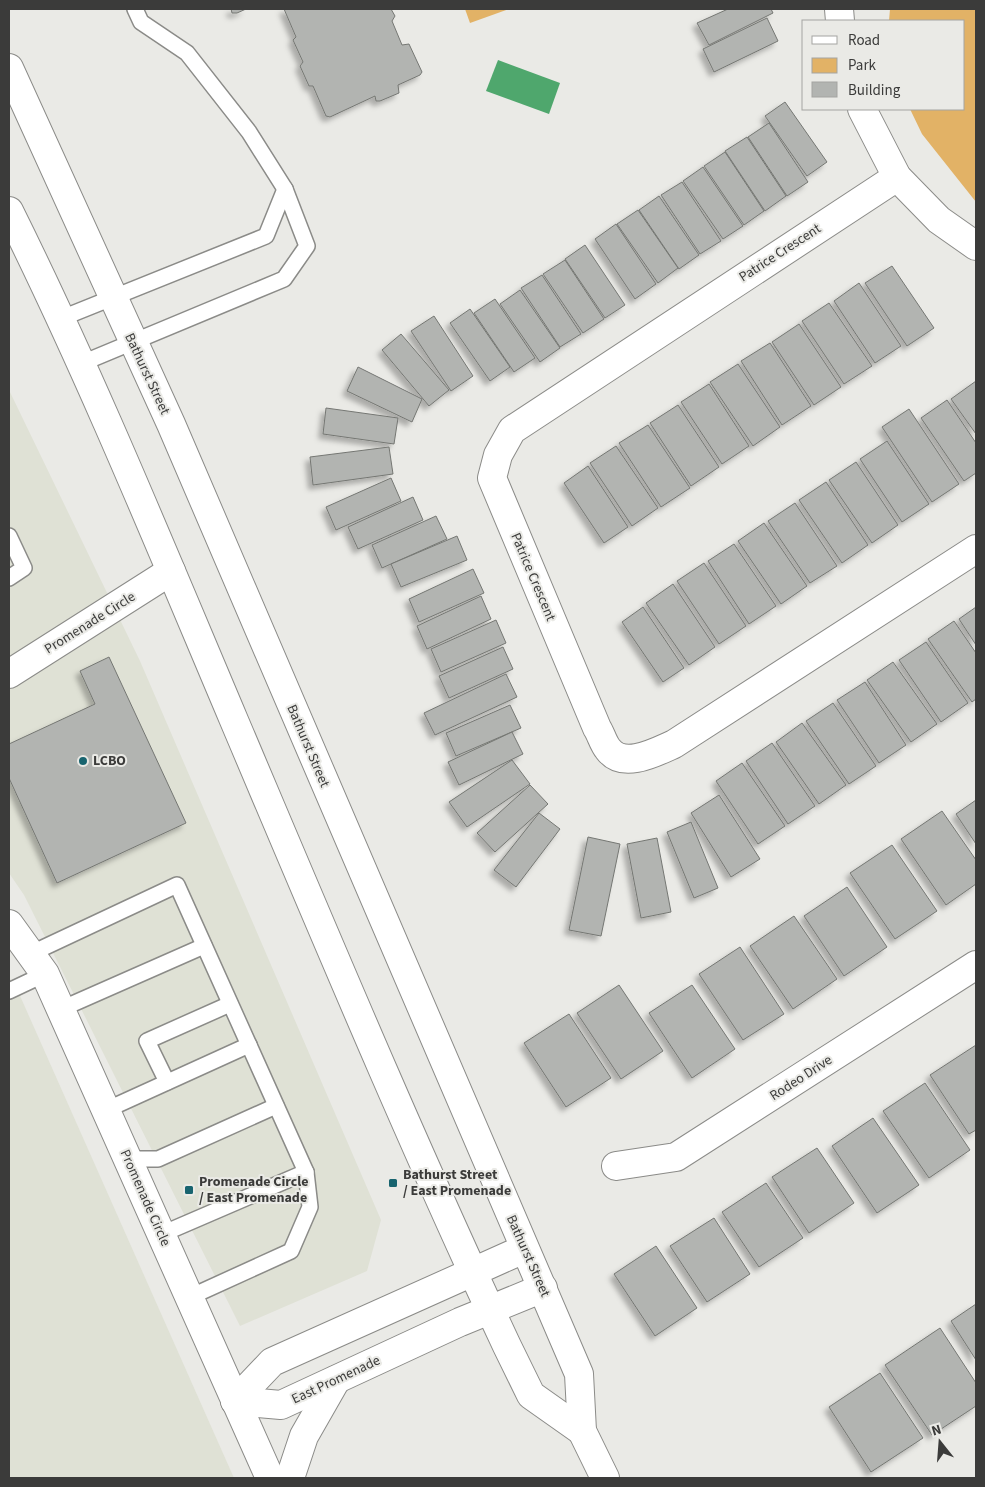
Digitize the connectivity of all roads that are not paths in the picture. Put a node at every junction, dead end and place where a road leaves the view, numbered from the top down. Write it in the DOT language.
graph roads {
  1 [pos="135,9"];
  2 [pos="9,68"];
  3 [pos="863,110"];
  4 [pos="898,177"];
  5 [pos="285,189"];
  6 [pos="9,211"];
  7 [pos="976,246"];
  8 [pos="113,299"];
  9 [pos="62,318"];
  10 [pos="132,343"];
  11 [pos="80,364"];
  12 [pos="9,536"];
  13 [pos="976,549"];
  14 [pos="171,571"];
  15 [pos="9,578"];
  16 [pos="9,674"];
  17 [pos="9,924"];
  18 [pos="204,946"];
  19 [pos="38,964"];
  20 [pos="976,965"];
  21 [pos="9,991"];
  22 [pos="230,1004"];
  23 [pos="61,1009"];
  24 [pos="249,1045"];
  25 [pos="167,1082"];
  26 [pos="276,1106"];
  27 [pos="106,1110"];
  28 [pos="128,1159"];
  29 [pos="616,1166"];
  30 [pos="306,1172"];
  31 [pos="162,1234"];
  32 [pos="524,1248"];
  33 [pos="472,1273"];
  34 [pos="542,1288"];
  35 [pos="190,1297"];
  36 [pos="490,1310"];
  37 [pos="336,1380"];
  38 [pos="235,1401"];
  39 [pos="582,1431"];
  40 [pos="270,1478"];
  41 [pos="290,1478"];
  42 [pos="605,1478"];
  1 -- 5 [label="lane"];
  2 -- 8 [label="street, Bathurst Street"];
  3 -- 4 [label="street"];
  4 -- 7 [label="street"];
  4 -- 13 [label="street, Patrice Crescent"];
  5 -- 8 [label="lane"];
  5 -- 10 [label="lane"];
  6 -- 9 [label="street, Bathurst Street"];
  8 -- 9 [label="lane"];
  8 -- 10 [label="street, Bathurst Street"];
  9 -- 11 [label="street, Bathurst Street"];
  10 -- 11 [label="lane"];
  10 -- 32 [label="street, Bathurst Street"];
  11 -- 14 [label="street, Bathurst Street"];
  12 -- 15 [label="lane"];
  14 -- 16 [label="street, Promenade Circle"];
  14 -- 33 [label="street, Bathurst Street"];
  17 -- 19 [label="street, Promenade Circle"];
  18 -- 19 [label="lane"];
  18 -- 22 [label="lane"];
  18 -- 23 [label="lane"];
  19 -- 21 [label="lane"];
  19 -- 23 [label="street, Promenade Circle"];
  20 -- 29 [label="street, Rodeo Drive"];
  22 -- 24 [label="lane"];
  22 -- 25 [label="lane"];
  23 -- 27 [label="street, Promenade Circle"];
  24 -- 25 [label="lane"];
  24 -- 26 [label="lane"];
  25 -- 27 [label="lane"];
  26 -- 28 [label="lane"];
  26 -- 30 [label="lane"];
  27 -- 28 [label="street, Promenade Circle"];
  28 -- 31 [label="street, Promenade Circle"];
  30 -- 31 [label="lane"];
  30 -- 35 [label="lane"];
  31 -- 35 [label="street, Promenade Circle"];
  32 -- 33 [label="street"];
  32 -- 34 [label="street, Bathurst Street"];
  33 -- 36 [label="street, Bathurst Street"];
  33 -- 38 [label="street"];
  34 -- 36 [label="street, East Promenade"];
  34 -- 39 [label="street, Bathurst Street"];
  35 -- 38 [label="street, Promenade Circle"];
  36 -- 37 [label="street, East Promenade"];
  36 -- 39 [label="street, Bathurst Street"];
  37 -- 38 [label="street, East Promenade"];
  37 -- 41 [label="street"];
  38 -- 40 [label="street, Promenade Circle"];
  39 -- 42 [label="street, Bathurst Street"];
}
